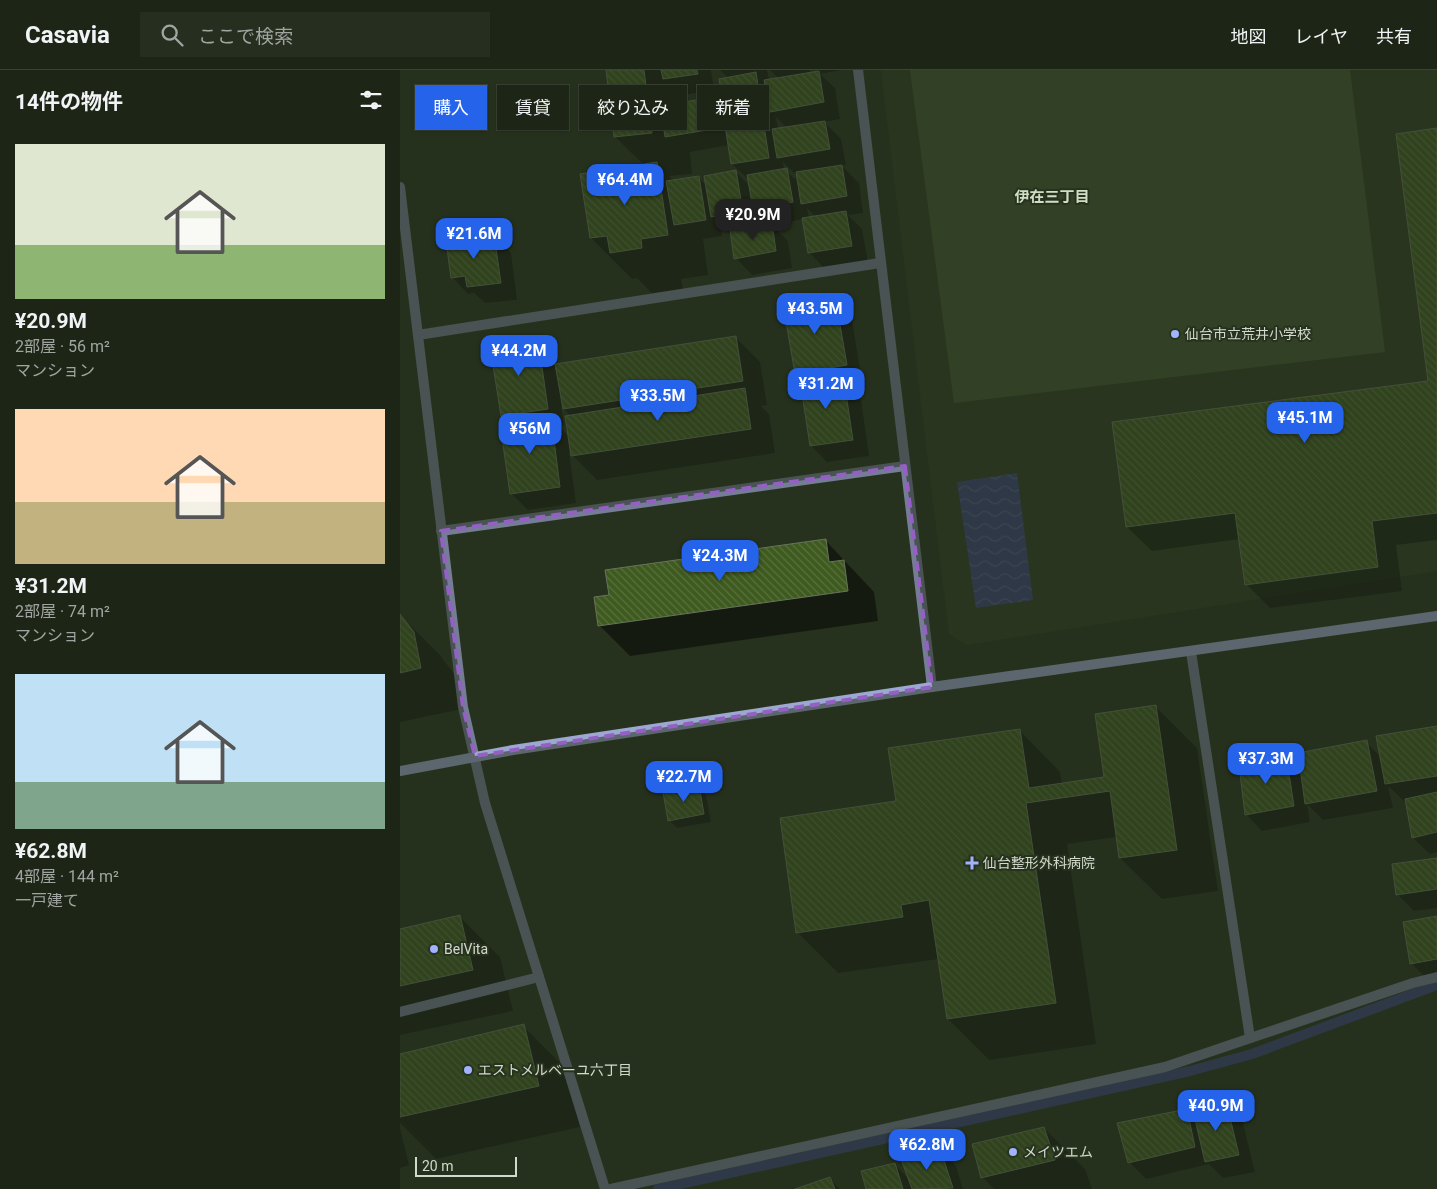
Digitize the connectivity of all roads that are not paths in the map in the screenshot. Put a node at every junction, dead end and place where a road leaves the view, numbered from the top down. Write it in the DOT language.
graph roads {
  1 [pos="858,70"];
  2 [pos="400,187"];
  3 [pos="880,263"];
  4 [pos="418,335"];
  5 [pos="905,466"];
  6 [pos="441,531"];
  7 [pos="1437,616"];
  8 [pos="1191,652"];
  9 [pos="932,687"];
  10 [pos="475,756"];
  11 [pos="400,771"];
  12 [pos="539,976"];
  13 [pos="1437,977"];
  14 [pos="400,1012"];
  15 [pos="1250,1038"];
  16 [pos="605,1189"];
  17 [pos="612,1189"];
  1 -- 3 [label="street"];
  2 -- 4 [label="street"];
  3 -- 4 [label="street"];
  3 -- 5 [label="street"];
  4 -- 6 [label="street"];
  5 -- 6 [label="street"];
  5 -- 9 [label="street"];
  6 -- 10 [label="street"];
  7 -- 8 [label="street"];
  8 -- 9 [label="street"];
  8 -- 15 [label="street"];
  9 -- 10 [label="street"];
  10 -- 11 [label="street"];
  10 -- 12 [label="street"];
  12 -- 14 [label="street"];
  12 -- 16 [label="street"];
  13 -- 15 [label="street"];
  15 -- 17 [label="street"];
}
